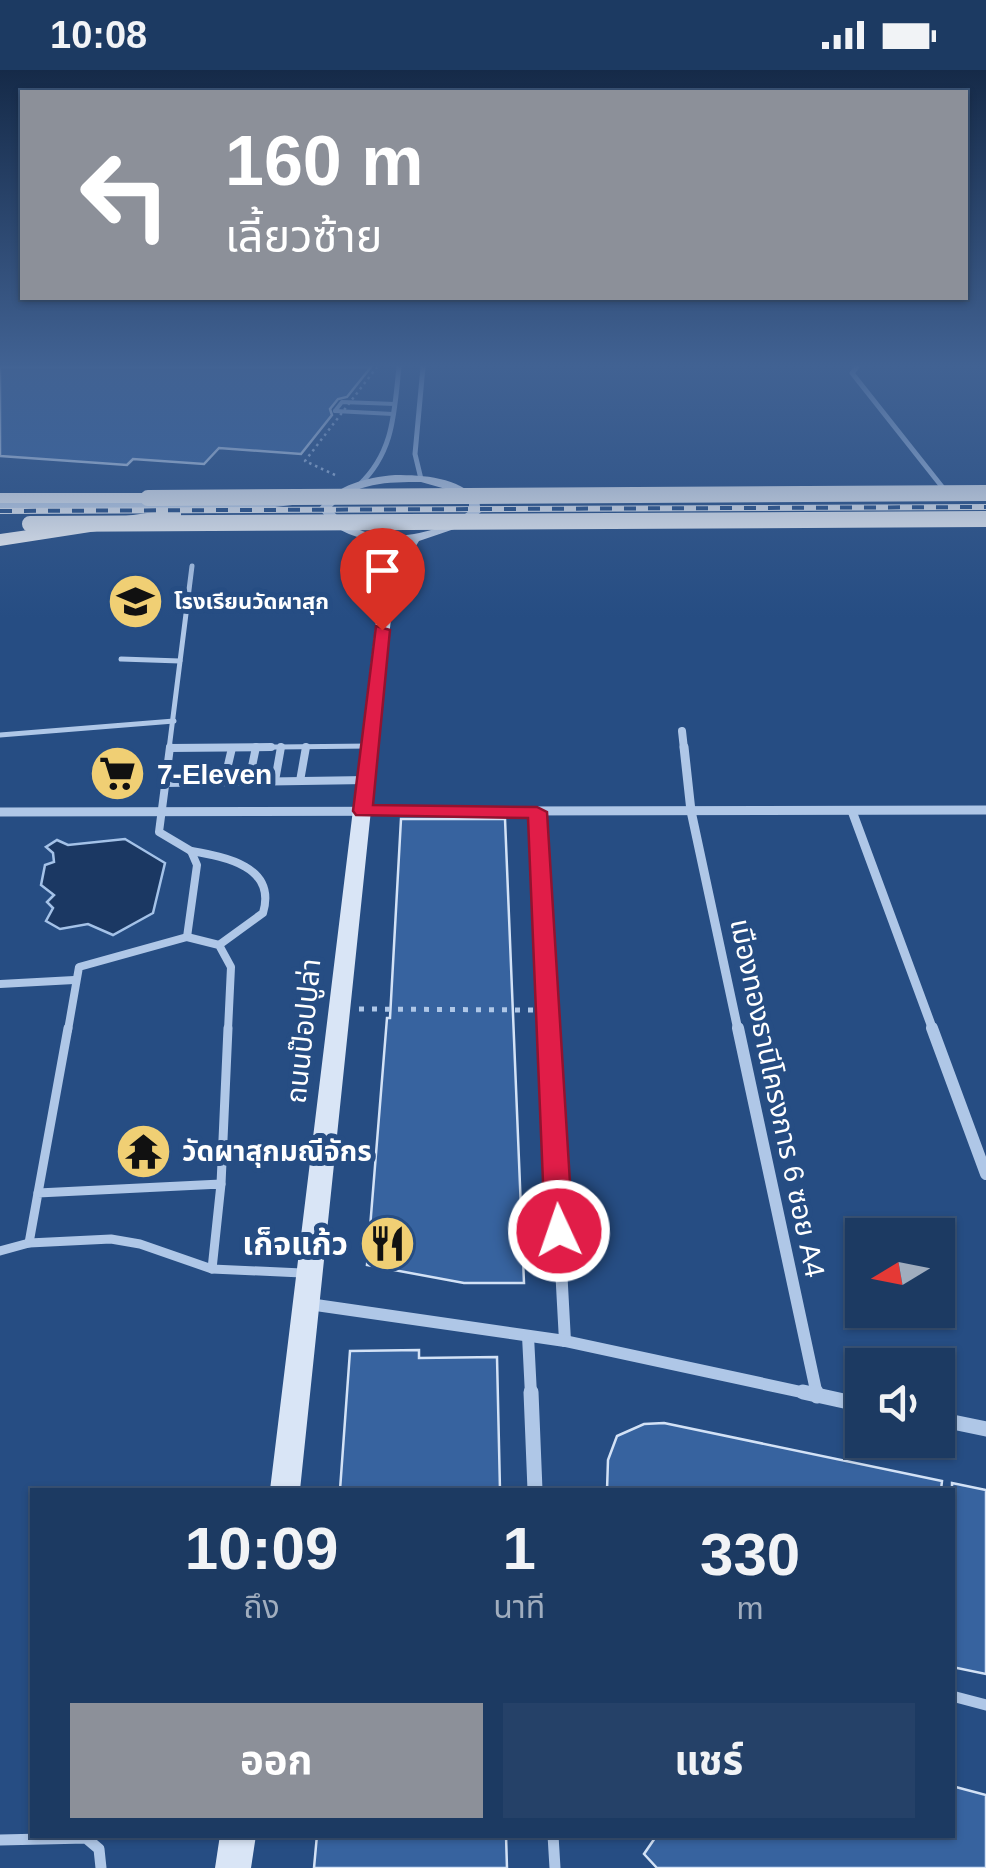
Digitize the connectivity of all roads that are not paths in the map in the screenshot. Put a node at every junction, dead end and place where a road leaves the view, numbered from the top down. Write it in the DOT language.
graph roads {
  1 [pos="386,451"];
  2 [pos="415,451"];
  3 [pos="914,451"];
  4 [pos="421,480"];
  5 [pos="358,484"];
  6 [pos="469,494"];
  7 [pos="948,494"];
  8 [pos="333,496"];
  9 [pos="986,497"];
  10 [pos="0,502"];
  11 [pos="986,511"];
  12 [pos="175,514"];
  13 [pos="0,515"];
  14 [pos="986,519"];
  15 [pos="329,520"];
  16 [pos="468,521"];
  17 [pos="0,524"];
  18 [pos="373,537"];
  19 [pos="414,538"];
  20 [pos="0,540"];
  21 [pos="192,566"];
  22 [pos="388,580"];
  23 [pos="122,659"];
  24 [pos="180,661"];
  25 [pos="174,721"];
  26 [pos="682,730"];
  27 [pos="0,735"];
  28 [pos="370,746"];
  29 [pos="281,747"];
  30 [pos="306,747"];
  31 [pos="170,748"];
  32 [pos="232,748"];
  33 [pos="256,748"];
  34 [pos="366,780"];
  35 [pos="275,781"];
  36 [pos="300,781"];
  37 [pos="165,782"];
  38 [pos="224,782"];
  39 [pos="249,782"];
  40 [pos="986,810"];
  41 [pos="363,811"];
  42 [pos="852,811"];
  43 [pos="0,812"];
  44 [pos="162,812"];
  45 [pos="537,812"];
  46 [pos="691,812"];
  47 [pos="191,851"];
  48 [pos="187,937"];
  49 [pos="219,945"];
  50 [pos="74,980"];
  51 [pos="0,984"];
  52 [pos="986,1174"];
  53 [pos="222,1184"];
  54 [pos="38,1194"];
  55 [pos="29,1243"];
  56 [pos="0,1251"];
  57 [pos="212,1269"];
  58 [pos="312,1274"];
  59 [pos="308,1304"];
  60 [pos="528,1336"];
  61 [pos="565,1341"];
  62 [pos="817,1396"];
  63 [pos="845,1402"];
  64 [pos="955,1422"];
  65 [pos="986,1428"];
  66 [pos="286,1488"];
  67 [pos="535,1488"];
  68 [pos="955,1697"];
  69 [pos="986,1705"];
  70 [pos="238,1838"];
  71 [pos="553,1838"];
  72 [pos="0,1840"];
  73 [pos="102,1868"];
  74 [pos="233,1868"];
  75 [pos="554,1868"];
  1 -- 5 [label="street"];
  2 -- 4 [label="street"];
  3 -- 7 [label="street"];
  4 -- 5 [label="main road"];
  4 -- 6 [label="main road"];
  5 -- 8 [label="main road"];
  6 -- 9 [label="main road"];
  6 -- 16 [label="main road"];
  7 -- 9 [label="highway, bridge"];
  7 -- 10 [label="highway, bridge"];
  8 -- 10 [label="main road"];
  8 -- 15 [label="main road"];
  11 -- 16 [label="main road"];
  12 -- 13 [label="main road"];
  12 -- 15 [label="main road"];
  12 -- 20 [label="highway"];
  14 -- 17 [label="highway, bridge"];
  15 -- 18 [label="main road"];
  16 -- 19 [label="main road"];
  18 -- 19 [label="main road"];
  18 -- 22 [label="main road"];
  19 -- 22 [label="main road"];
  21 -- 24 [label="lane"];
  22 -- 28 [label="main road, ถนนป๊อปปูล่า"];
  23 -- 24 [label="lane"];
  24 -- 25 [label="lane"];
  25 -- 27 [label="lane"];
  25 -- 31 [label="lane"];
  26 -- 46 [label="street, เมืองทองธานีโครงการ 6 ซอย A4"];
  28 -- 30 [label="lane"];
  28 -- 34 [label="main road, ถนนป๊อปปูล่า"];
  29 -- 30 [label="lane"];
  29 -- 33 [label="lane"];
  29 -- 35 [label="lane"];
  30 -- 36 [label="lane"];
  31 -- 32 [label="lane"];
  31 -- 37 [label="lane"];
  32 -- 33 [label="lane"];
  32 -- 38 [label="lane"];
  33 -- 39 [label="lane"];
  34 -- 36 [label="lane"];
  34 -- 41 [label="main road, ถนนป๊อปปูล่า"];
  35 -- 36 [label="lane"];
  35 -- 39 [label="lane"];
  37 -- 38 [label="lane"];
  37 -- 44 [label="lane"];
  38 -- 39 [label="lane"];
  40 -- 42 [label="street"];
  41 -- 44 [label="street"];
  41 -- 45 [label="street"];
  41 -- 58 [label="main road, ถนนป๊อปปูล่า"];
  42 -- 46 [label="street"];
  42 -- 52 [label="street"];
  43 -- 44 [label="street"];
  44 -- 47 [label="lane"];
  45 -- 46 [label="street"];
  45 -- 61 [label="street"];
  46 -- 62 [label="street, เมืองทองธานีโครงการ 6 ซอย A4"];
  47 -- 48 [label="lane"];
  47 -- 49 [label="lane"];
  48 -- 49 [label="lane"];
  48 -- 50 [label="lane"];
  49 -- 53 [label="lane"];
  50 -- 51 [label="lane"];
  50 -- 54 [label="lane"];
  53 -- 54 [label="lane"];
  53 -- 57 [label="lane"];
  54 -- 55 [label="lane"];
  55 -- 56 [label="lane"];
  55 -- 57 [label="lane"];
  57 -- 58 [label="lane"];
  58 -- 59 [label="main road, ถนนป๊อปปูล่า"];
  59 -- 60 [label="street"];
  59 -- 66 [label="main road, ถนนป๊อปปูล่า"];
  60 -- 61 [label="street"];
  60 -- 67 [label="street"];
  61 -- 62 [label="street"];
  62 -- 63 [label="street"];
  64 -- 65 [label="street"];
  68 -- 69 [label="lane"];
  70 -- 74 [label="main road"];
  71 -- 75 [label="lane"];
  72 -- 73 [label="lane"];
}
